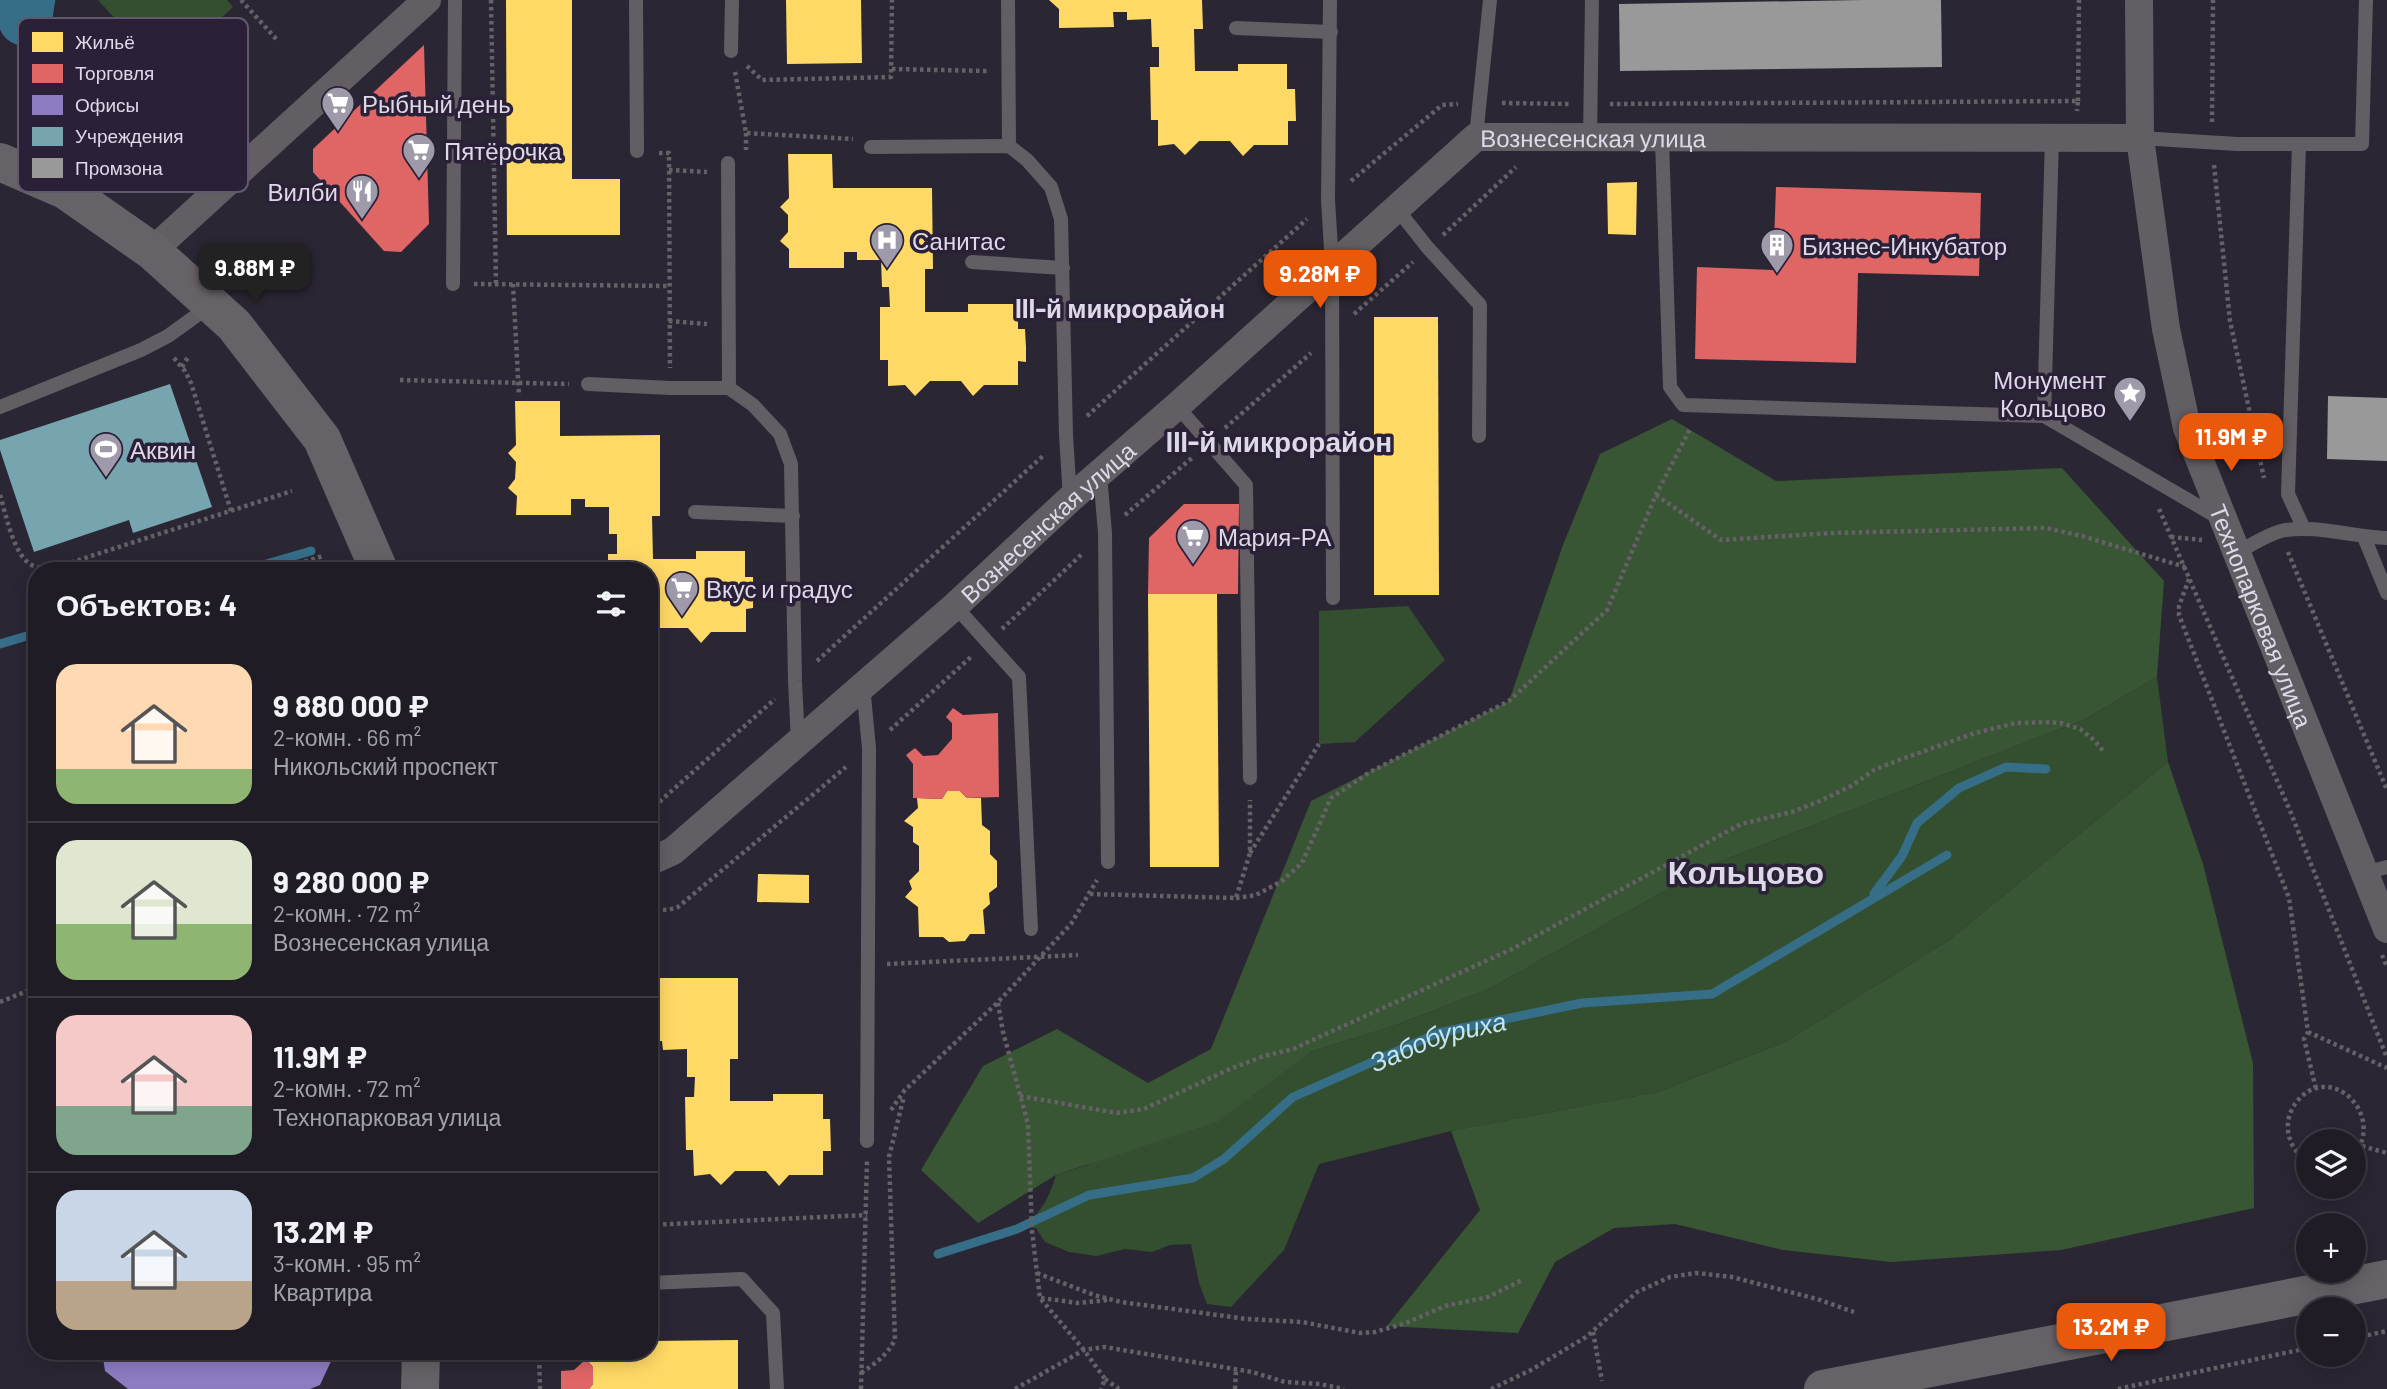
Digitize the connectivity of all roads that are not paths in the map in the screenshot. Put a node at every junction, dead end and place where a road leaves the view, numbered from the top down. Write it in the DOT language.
graph roads {
  1 [pos="427,0"];
  2 [pos="455,0"];
  3 [pos="636,0"];
  4 [pos="732,0"];
  5 [pos="1008,0"];
  6 [pos="1330,0"];
  7 [pos="1490,0"];
  8 [pos="1592,0"];
  9 [pos="2139,0"];
  10 [pos="2366,0"];
  11 [pos="1236,28"];
  12 [pos="1331,32"];
  13 [pos="731,51"];
  14 [pos="1476,137"];
  15 [pos="1590,138"];
  16 [pos="2052,138"];
  17 [pos="2140,138"];
  18 [pos="1662,139"];
  19 [pos="2299,144"];
  20 [pos="1009,146"];
  21 [pos="871,147"];
  22 [pos="637,151"];
  23 [pos="0,162"];
  24 [pos="248,163"];
  25 [pos="729,163"];
  26 [pos="18,170"];
  27 [pos="68,192"];
  28 [pos="217,192"];
  29 [pos="1397,209"];
  30 [pos="152,251"];
  31 [pos="972,262"];
  32 [pos="1332,265"];
  33 [pos="1063,268"];
  34 [pos="453,284"];
  35 [pos="212,304"];
  36 [pos="588,384"];
  37 [pos="729,388"];
  38 [pos="1177,406"];
  39 [pos="0,407"];
  40 [pos="2044,416"];
  41 [pos="1479,436"];
  42 [pos="1100,473"];
  43 [pos="1070,499"];
  44 [pos="695,512"];
  45 [pos="793,516"];
  46 [pos="2223,521"];
  47 [pos="2304,529"];
  48 [pos="2364,537"];
  49 [pos="2387,538"];
  50 [pos="2236,553"];
  51 [pos="376,562"];
  52 [pos="2387,593"];
  53 [pos="1333,598"];
  54 [pos="955,606"];
  55 [pos="863,686"];
  56 [pos="799,743"];
  57 [pos="1250,778"];
  58 [pos="658,858"];
  59 [pos="1108,862"];
  60 [pos="2376,870"];
  61 [pos="1031,929"];
  62 [pos="2387,929"];
  63 [pos="867,1141"];
  64 [pos="2387,1279"];
  65 [pos="658,1283"];
  66 [pos="421,1360"];
  67 [pos="420,1389"];
  68 [pos="777,1389"];
  69 [pos="1827,1389"];
  1 -- 24 [label="street"];
  2 -- 34 [label="lane"];
  3 -- 22 [label="lane"];
  4 -- 13 [label="lane"];
  5 -- 20 [label="lane"];
  6 -- 12 [label="lane"];
  7 -- 14 [label="lane"];
  8 -- 15 [label="lane"];
  9 -- 17 [label="street, Технопарковая улица"];
  10 -- 19 [label="lane"];
  11 -- 12 [label="lane"];
  12 -- 32 [label="lane"];
  14 -- 15 [label="street, Вознесенская улица"];
  14 -- 29 [label="street, Вознесенская улица"];
  15 -- 18 [label="street, Вознесенская улица"];
  16 -- 17 [label="street, Вознесенская улица"];
  16 -- 18 [label="street, Вознесенская улица"];
  16 -- 40 [label="lane"];
  17 -- 19 [label="lane"];
  17 -- 46 [label="street, Технопарковая улица"];
  18 -- 40 [label="lane"];
  19 -- 47 [label="lane"];
  20 -- 21 [label="lane"];
  20 -- 33 [label="lane"];
  23 -- 26 [label="main road"];
  25 -- 37 [label="lane"];
  27 -- 30 [label="main road"];
  28 -- 30 [label="street"];
  29 -- 32 [label="street, Вознесенская улица"];
  29 -- 41 [label="lane"];
  30 -- 35 [label="main road"];
  31 -- 33 [label="lane"];
  32 -- 38 [label="street, Вознесенская улица"];
  32 -- 53 [label="lane"];
  33 -- 43 [label="lane"];
  35 -- 39 [label="lane"];
  35 -- 51 [label="main road"];
  36 -- 37 [label="lane"];
  37 -- 45 [label="lane"];
  38 -- 42 [label="street, Вознесенская улица"];
  38 -- 57 [label="lane"];
  40 -- 46 [label="lane"];
  42 -- 43 [label="street, Вознесенская улица"];
  42 -- 59 [label="lane"];
  43 -- 54 [label="street, Вознесенская улица"];
  44 -- 45 [label="lane"];
  45 -- 56 [label="lane"];
  46 -- 50 [label="street, Технопарковая улица"];
  47 -- 48 [label="lane"];
  47 -- 50 [label="lane"];
  48 -- 49 [label="lane"];
  48 -- 52 [label="lane"];
  50 -- 60 [label="street, Технопарковая улица"];
  54 -- 55 [label="street, Вознесенская улица"];
  54 -- 61 [label="lane"];
  55 -- 56 [label="street, Вознесенская улица"];
  55 -- 63 [label="lane"];
  56 -- 58 [label="street, Вознесенская улица"];
  60 -- 62 [label="street, Технопарковая улица"];
  64 -- 69 [label="main road"];
  65 -- 68 [label="lane"];
  66 -- 67 [label="main road"];
}
